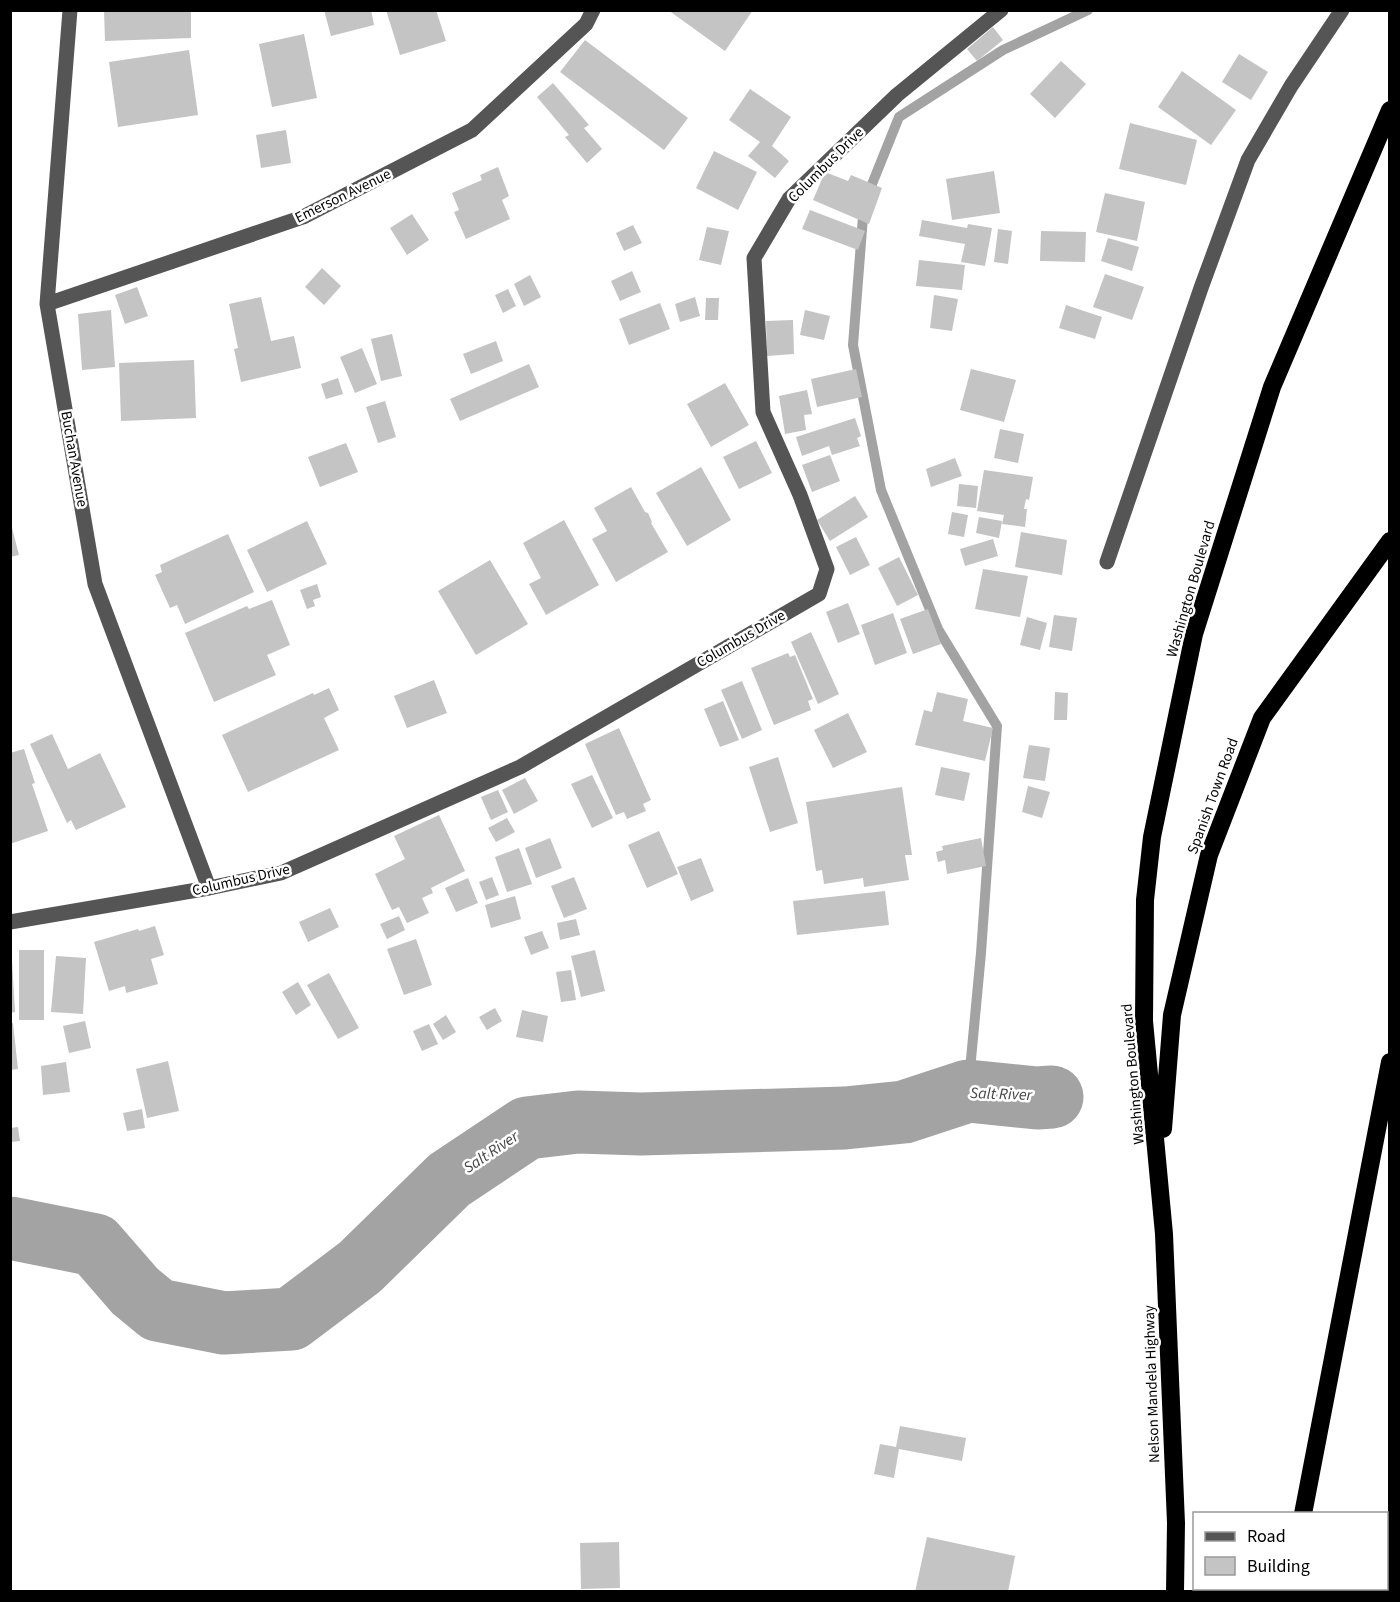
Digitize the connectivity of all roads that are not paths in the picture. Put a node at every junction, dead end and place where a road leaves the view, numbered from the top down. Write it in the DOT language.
graph roads {
  1 [pos="70,10"];
  2 [pos="592,10"];
  3 [pos="1001,10"];
  4 [pos="1342,10"];
  5 [pos="1389,110"];
  6 [pos="47,304"];
  7 [pos="1389,541"];
  8 [pos="1107,562"];
  9 [pos="209,888"];
  10 [pos="10,922"];
  11 [pos="1389,1062"];
  12 [pos="1389,1099"];
  13 [pos="1374,1143"];
  14 [pos="1160,1175"];
  15 [pos="1303,1512"];
  16 [pos="1175,1592"];
  1 -- 6 [label="street, Buchan Avenue"];
  2 -- 6 [label="street, Emerson Avenue"];
  3 -- 9 [label="street, Columbus Drive"];
  4 -- 8 [label="street"];
  5 -- 14 [label="highway, Washington Boulevard"];
  6 -- 9 [label="street, Buchan Avenue"];
  7 -- 14 [label="highway, Spanish Town Road"];
  9 -- 10 [label="street, Columbus Drive"];
  11 -- 13 [label="highway"];
  12 -- 13 [label="highway"];
  13 -- 15 [label="highway"];
  14 -- 16 [label="highway, Nelson Mandela Highway"];
}
